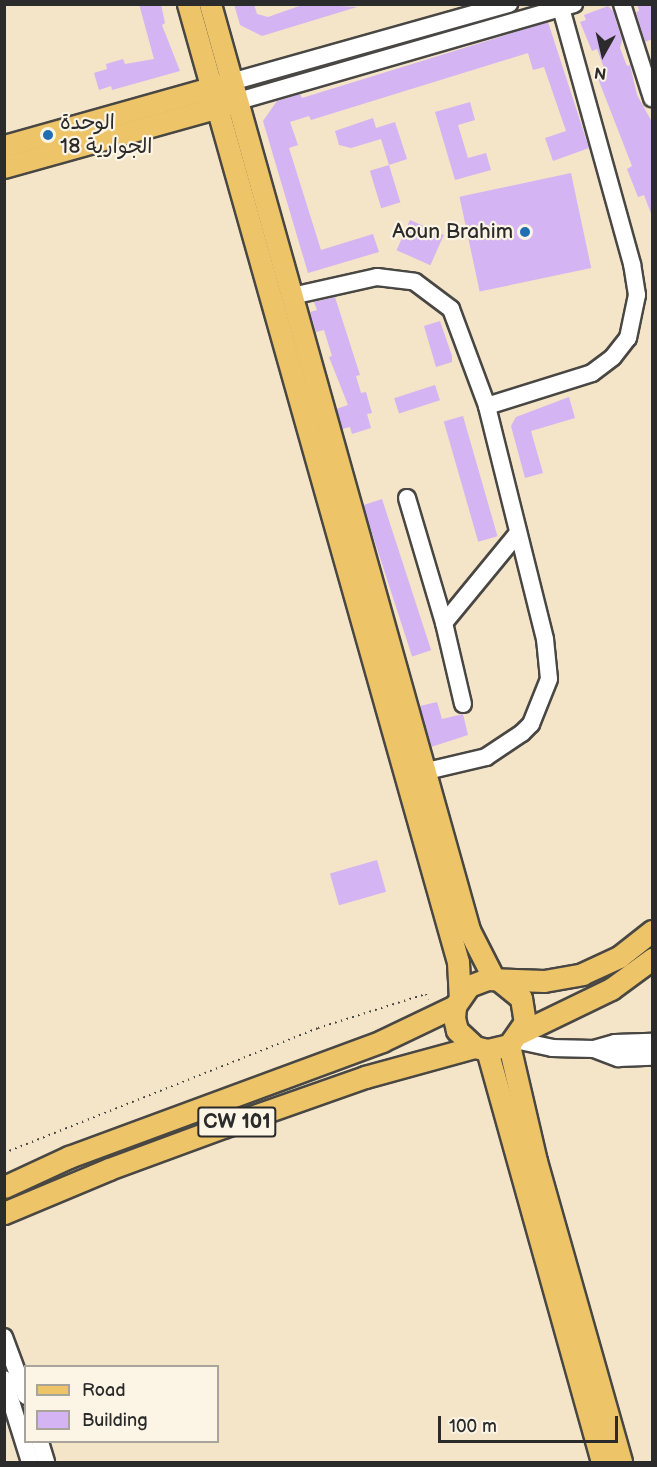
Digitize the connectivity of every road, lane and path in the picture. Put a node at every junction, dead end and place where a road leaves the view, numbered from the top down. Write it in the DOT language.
graph roads {
  1 [pos="188,4"];
  2 [pos="210,4"];
  3 [pos="509,4"];
  4 [pos="622,4"];
  5 [pos="565,6"];
  6 [pos="233,92"];
  7 [pos="652,98"];
  8 [pos="213,99"];
  9 [pos="4,146"];
  10 [pos="4,167"];
  11 [pos="292,296"];
  12 [pos="487,406"];
  13 [pos="407,498"];
  14 [pos="518,533"];
  15 [pos="444,623"];
  16 [pos="463,704"];
  17 [pos="427,771"];
  18 [pos="652,931"];
  19 [pos="652,959"];
  20 [pos="497,980"];
  21 [pos="457,1000"];
  22 [pos="434,1017"];
  23 [pos="515,1040"];
  24 [pos="652,1042"];
  25 [pos="481,1049"];
  26 [pos="594,1049"];
  27 [pos="652,1057"];
  28 [pos="4,1153"];
  29 [pos="4,1188"];
  30 [pos="4,1213"];
  31 [pos="4,1337"];
  32 [pos="4,1379"];
  33 [pos="24,1391"];
  34 [pos="24,1424"];
  35 [pos="35,1449"];
  36 [pos="46,1462"];
  37 [pos="602,1462"];
  38 [pos="621,1462"];
  1 -- 8 [label="main road"];
  2 -- 6 [label="main road"];
  3 -- 6 [label="street"];
  4 -- 7 [label="street"];
  5 -- 6 [label="street"];
  5 -- 12 [label="street"];
  6 -- 8 [label="main road"];
  6 -- 11 [label="main road"];
  8 -- 9 [label="main road"];
  8 -- 10 [label="main road"];
  8 -- 21 [label="main road"];
  11 -- 12 [label="street"];
  11 -- 17 [label="main road"];
  12 -- 14 [label="street"];
  13 -- 15 [label="street"];
  14 -- 15 [label="street"];
  14 -- 17 [label="street"];
  15 -- 16 [label="street"];
  17 -- 20 [label="main road"];
  18 -- 20 [label="main road"];
  19 -- 23 [label="main road"];
  20 -- 21 [label="main road"];
  20 -- 23 [label="main road"];
  21 -- 22 [label="main road, CW 101"];
  21 -- 25 [label="main road"];
  22 -- 28 [label="path"];
  22 -- 29 [label="main road, CW 101"];
  23 -- 25 [label="main road"];
  23 -- 26 [label="street"];
  23 -- 38 [label="main road"];
  24 -- 26 [label="street"];
  25 -- 30 [label="main road, CW 101"];
  25 -- 37 [label="main road"];
  26 -- 27 [label="street"];
  31 -- 33 [label="street"];
  32 -- 34 [label="street"];
  35 -- 36 [label="street"];
}
